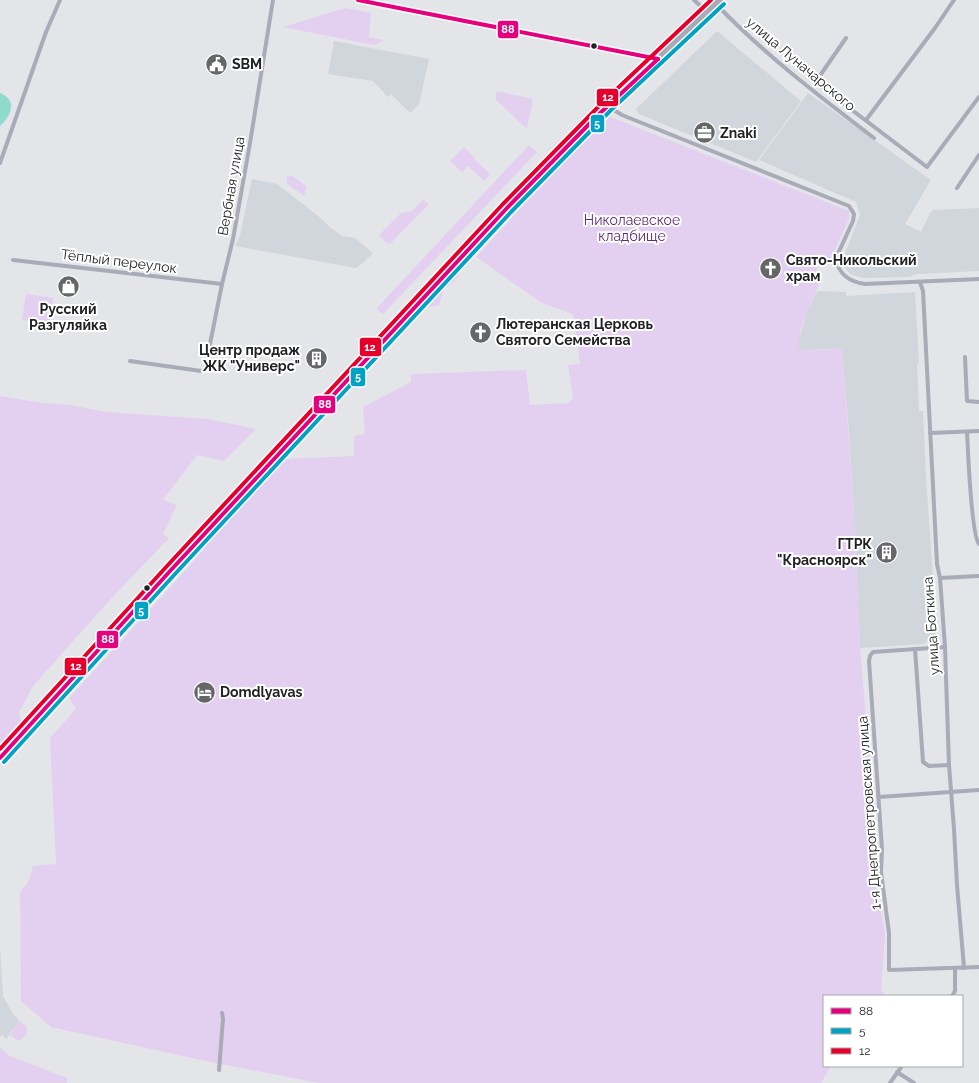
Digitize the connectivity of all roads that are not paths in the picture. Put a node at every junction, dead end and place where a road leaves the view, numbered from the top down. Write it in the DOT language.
graph roads {
  1 [pos="60,0"];
  2 [pos="273,0"];
  3 [pos="358,0"];
  4 [pos="694,0"];
  5 [pos="954,0"];
  6 [pos="718,2"];
  7 [pos="707,12"];
  8 [pos="846,38"];
  9 [pos="658,59"];
  10 [pos="979,97"];
  11 [pos="607,106"];
  12 [pos="866,120"];
  13 [pos="874,138"];
  14 [pos="979,155"];
  15 [pos="0,163"];
  16 [pos="957,188"];
  17 [pos="13,260"];
  18 [pos="979,279"];
  19 [pos="920,282"];
  20 [pos="222,284"];
  21 [pos="965,357"];
  22 [pos="130,361"];
  23 [pos="979,402"];
  24 [pos="979,430"];
  25 [pos="967,432"];
  26 [pos="930,434"];
  27 [pos="979,544"];
  28 [pos="979,576"];
  29 [pos="940,578"];
  30 [pos="945,647"];
  31 [pos="915,649"];
  32 [pos="0,758"];
  33 [pos="950,765"];
  34 [pos="979,790"];
  35 [pos="952,791"];
  36 [pos="879,797"];
  37 [pos="979,967"];
  38 [pos="955,968"];
  39 [pos="964,968"];
  40 [pos="953,995"];
  41 [pos="222,1013"];
  42 [pos="901,1067"];
  43 [pos="219,1070"];
  44 [pos="897,1072"];
  45 [pos="890,1083"];
  46 [pos="914,1083"];
  1 -- 15 [label="street"];
  2 -- 20 [label="street, Вербная улица"];
  3 -- 9 [label="main road"];
  4 -- 7 [label="street"];
  5 -- 12 [label="street"];
  6 -- 7 [label="main road"];
  6 -- 13 [label="street, улица Луначарского"];
  7 -- 9 [label="main road"];
  8 -- 12 [label="street, улица Луначарского"];
  9 -- 11 [label="main road"];
  10 -- 12 [label="street, улица Луначарского"];
  11 -- 19 [label="street"];
  11 -- 32 [label="main road"];
  14 -- 16 [label="street"];
  17 -- 20 [label="street, Тёплый переулок"];
  18 -- 19 [label="street"];
  19 -- 26 [label="street, улица Боткина"];
  20 -- 22 [label="street, Вербная улица"];
  21 -- 23 [label="street"];
  24 -- 25 [label="street"];
  25 -- 26 [label="street"];
  25 -- 27 [label="street"];
  26 -- 29 [label="street, улица Боткина"];
  28 -- 29 [label="street"];
  29 -- 30 [label="street, улица Боткина"];
  30 -- 31 [label="street, 1-я Днепропетровская улица"];
  30 -- 33 [label="street, улица Боткина"];
  31 -- 33 [label="street"];
  31 -- 36 [label="street, 1-я Днепропетровская улица"];
  33 -- 35 [label="street, улица Боткина"];
  34 -- 35 [label="street"];
  35 -- 36 [label="street"];
  35 -- 39 [label="street, улица Боткина"];
  36 -- 38 [label="street, 1-я Днепропетровская улица"];
  37 -- 39 [label="street, 1-я Днепропетровская улица"];
  38 -- 39 [label="street, 1-я Днепропетровская улица"];
  38 -- 40 [label="street"];
  41 -- 43 [label="street"];
  42 -- 44 [label="street"];
  44 -- 45 [label="street"];
  44 -- 46 [label="street"];
}
